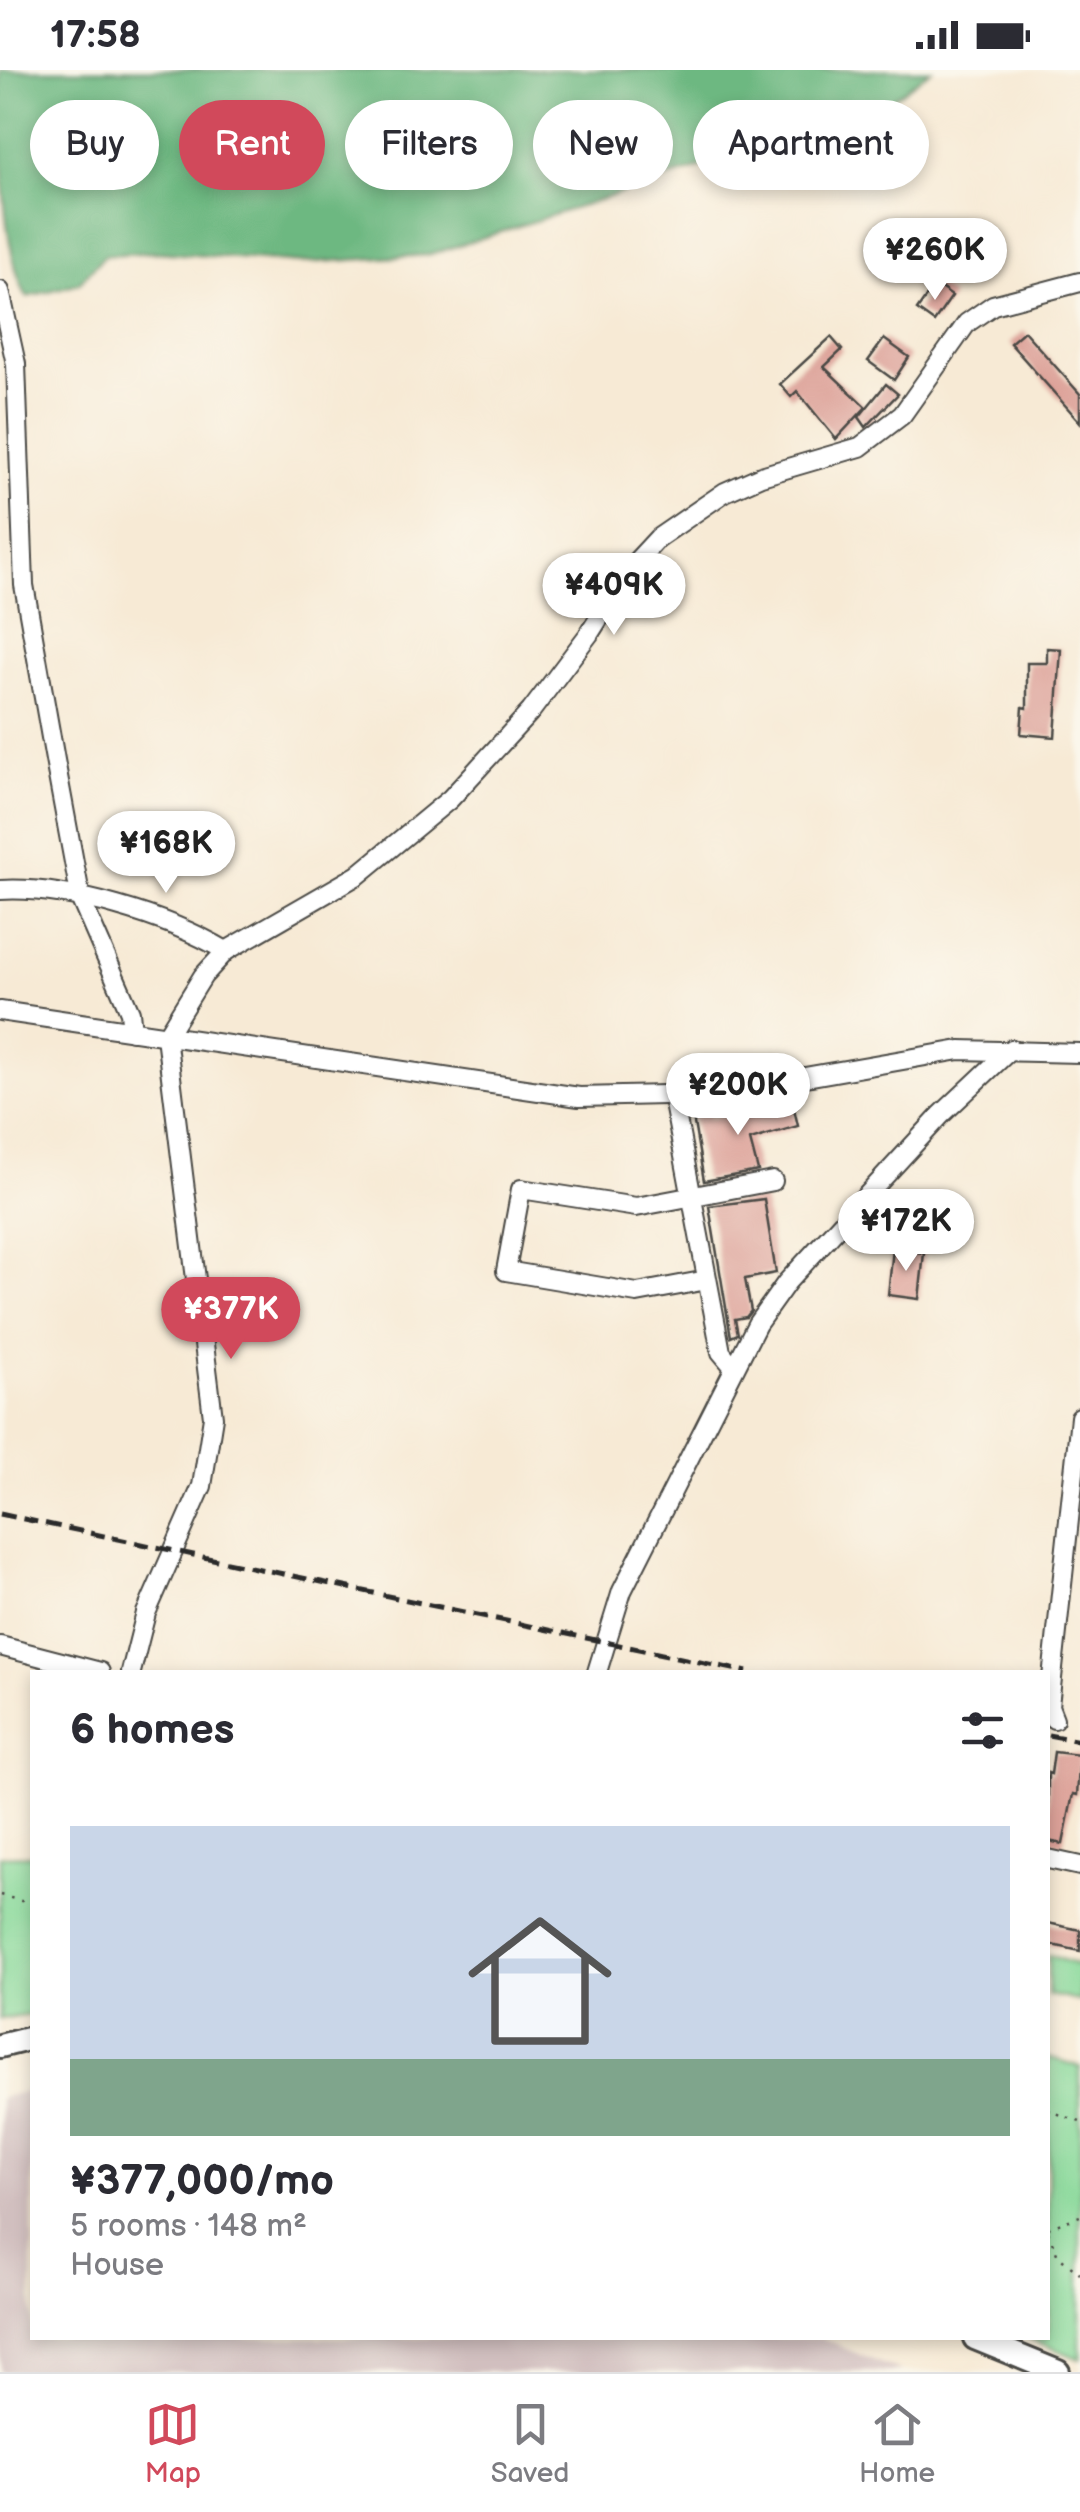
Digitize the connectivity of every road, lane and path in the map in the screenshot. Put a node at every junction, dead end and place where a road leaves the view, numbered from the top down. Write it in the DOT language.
graph roads {
  1 [pos="1080,282"];
  2 [pos="0,291"];
  3 [pos="0,890"];
  4 [pos="82,900"];
  5 [pos="226,950"];
  6 [pos="0,1011"];
  7 [pos="132,1031"];
  8 [pos="166,1036"];
  9 [pos="1011,1049"];
  10 [pos="1080,1054"];
  11 [pos="672,1098"];
  12 [pos="773,1181"];
  13 [pos="692,1196"];
  14 [pos="708,1280"];
  15 [pos="732,1365"];
  16 [pos="1080,1417"];
  17 [pos="0,1646"];
  18 [pos="92,1670"];
  19 [pos="131,1670"];
  20 [pos="597,1670"];
  21 [pos="1054,1719"];
  22 [pos="1050,1859"];
  23 [pos="1080,1866"];
  24 [pos="0,1895"];
  25 [pos="30,1903"];
  26 [pos="30,2032"];
  27 [pos="0,2046"];
  28 [pos="1050,2111"];
  29 [pos="1080,2122"];
  30 [pos="1080,2216"];
  31 [pos="1050,2229"];
  32 [pos="1050,2235"];
  33 [pos="1080,2274"];
  34 [pos="979,2340"];
  35 [pos="1058,2372"];
  1 -- 5 [label="street"];
  2 -- 4 [label="street"];
  3 -- 4 [label="street"];
  4 -- 5 [label="street"];
  4 -- 7 [label="street"];
  5 -- 8 [label="street"];
  6 -- 7 [label="street"];
  7 -- 8 [label="street"];
  8 -- 11 [label="street"];
  8 -- 19 [label="street"];
  9 -- 10 [label="street"];
  9 -- 11 [label="street"];
  9 -- 15 [label="street"];
  11 -- 13 [label="street"];
  12 -- 13 [label="street"];
  13 -- 14 [label="street"];
  13 -- 14 [label="street"];
  14 -- 15 [label="street"];
  15 -- 20 [label="street"];
  16 -- 21 [label="street"];
  17 -- 18 [label="street"];
  22 -- 23 [label="street"];
  24 -- 25 [label="path"];
  26 -- 27 [label="main road"];
  28 -- 29 [label="path"];
  30 -- 31 [label="path"];
  32 -- 33 [label="path"];
  34 -- 35 [label="main road"];
}
